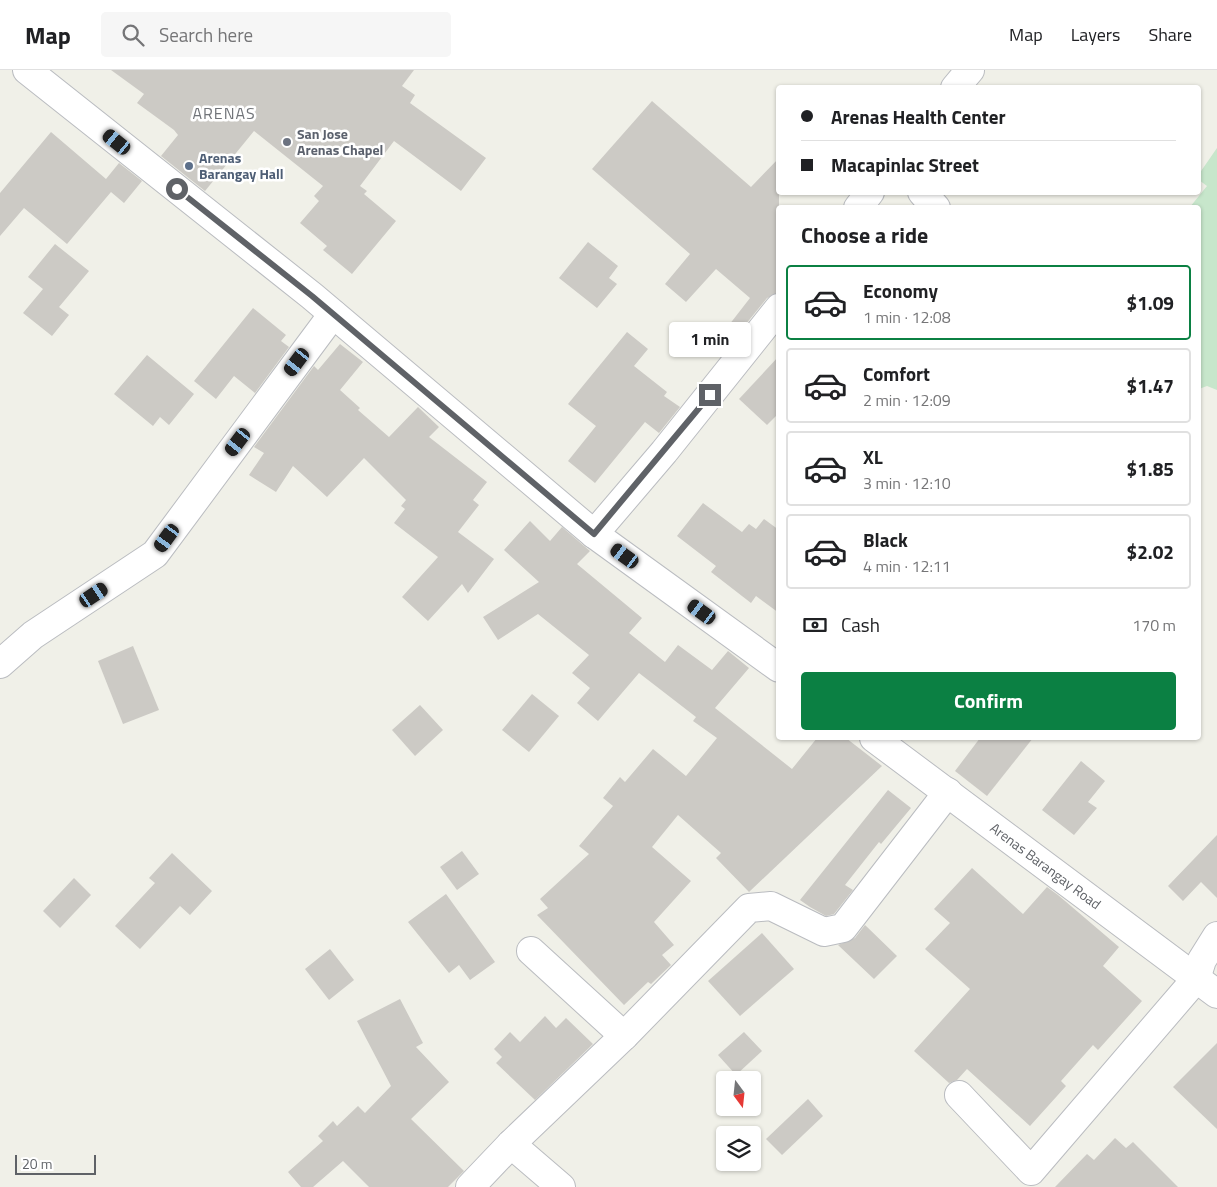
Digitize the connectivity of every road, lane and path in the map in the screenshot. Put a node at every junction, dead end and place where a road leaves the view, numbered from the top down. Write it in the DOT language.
graph roads {
  1 [pos="27,70"];
  2 [pos="970,70"];
  3 [pos="958,85"];
  4 [pos="925,195"];
  5 [pos="933,205"];
  6 [pos="776,312"];
  7 [pos="333,314"];
  8 [pos="594,534"];
  9 [pos="0,664"];
  10 [pos="776,666"];
  11 [pos="877,740"];
  12 [pos="948,792"];
  13 [pos="1217,936"];
  14 [pos="531,951"];
  15 [pos="1207,986"];
  16 [pos="624,1036"];
  17 [pos="959,1095"];
  18 [pos="511,1144"];
  19 [pos="1024,1179"];
  20 [pos="470,1187"];
  21 [pos="560,1187"];
  1 -- 7 [label="street"];
  2 -- 3 [label="street"];
  4 -- 5 [label="street"];
  6 -- 8 [label="street"];
  7 -- 8 [label="street"];
  7 -- 9 [label="street"];
  8 -- 10 [label="street"];
  11 -- 12 [label="street, Arenas Barangay Road"];
  12 -- 15 [label="street, Arenas Barangay Road"];
  12 -- 16 [label="street"];
  13 -- 15 [label="street"];
  14 -- 16 [label="street"];
  15 -- 19 [label="street"];
  16 -- 18 [label="street"];
  17 -- 19 [label="street"];
  18 -- 20 [label="street"];
  18 -- 21 [label="street"];
}
